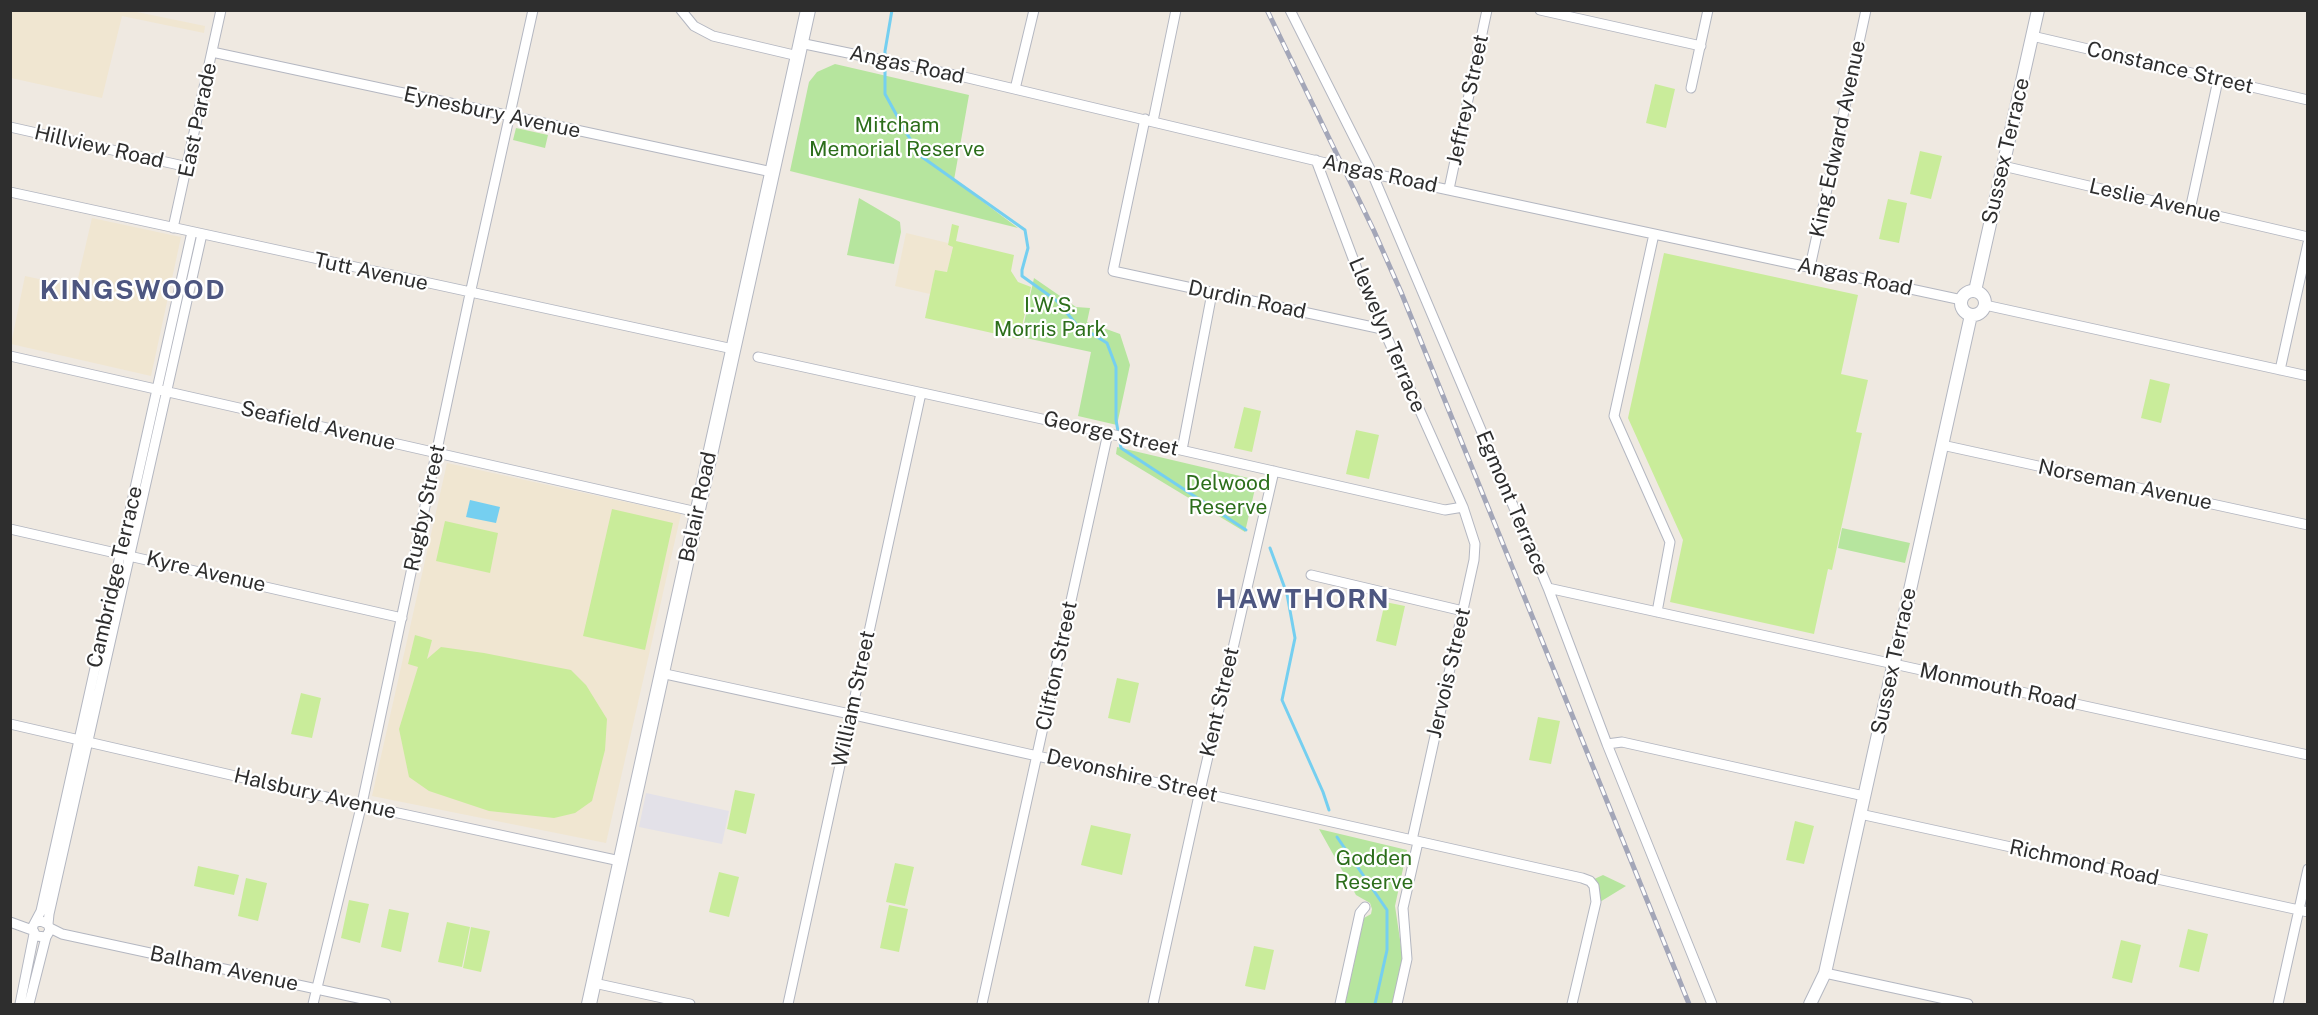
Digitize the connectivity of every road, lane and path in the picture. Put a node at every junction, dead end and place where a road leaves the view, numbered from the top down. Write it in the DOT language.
graph roads {
  1 [pos="221,10"];
  2 [pos="533,10"];
  3 [pos="681,10"];
  4 [pos="808,10"];
  5 [pos="1034,10"];
  6 [pos="1176,10"];
  7 [pos="1290,10"];
  8 [pos="1487,10"];
  9 [pos="1540,10"];
  10 [pos="1708,10"];
  11 [pos="1866,10"];
  12 [pos="2038,10"];
  13 [pos="2032,36"];
  14 [pos="1701,46"];
  15 [pos="799,50"];
  16 [pos="212,52"];
  17 [pos="2218,80"];
  18 [pos="1691,88"];
  19 [pos="1015,89"];
  20 [pos="2307,100"];
  21 [pos="509,117"];
  22 [pos="1149,120"];
  23 [pos="10,127"];
  24 [pos="1316,160"];
  25 [pos="188,166"];
  26 [pos="2003,166"];
  27 [pos="772,172"];
  28 [pos="1372,173"];
  29 [pos="1449,189"];
  30 [pos="10,192"];
  31 [pos="2190,210"];
  32 [pos="174,228"];
  33 [pos="197,233"];
  34 [pos="1654,234"];
  35 [pos="2307,237"];
  36 [pos="2307,243"];
  37 [pos="1810,267"];
  38 [pos="1975,291"];
  39 [pos="1212,293"];
  40 [pos="470,294"];
  41 [pos="1962,300"];
  42 [pos="1985,305"];
  43 [pos="1971,315"];
  44 [pos="1382,329"];
  45 [pos="733,349"];
  46 [pos="10,356"];
  47 [pos="758,357"];
  48 [pos="2280,370"];
  49 [pos="2307,376"];
  50 [pos="161,391"];
  51 [pos="921,393"];
  52 [pos="1109,433"];
  53 [pos="1942,445"];
  54 [pos="1182,450"];
  55 [pos="436,453"];
  56 [pos="1274,471"];
  57 [pos="1463,507"];
  58 [pos="697,512"];
  59 [pos="2307,525"];
  60 [pos="10,529"];
  61 [pos="125,554"];
  62 [pos="1311,575"];
  63 [pos="1548,588"];
  64 [pos="1463,611"];
  65 [pos="1657,612"];
  66 [pos="402,618"];
  67 [pos="1894,664"];
  68 [pos="661,673"];
  69 [pos="850,714"];
  70 [pos="10,723"];
  71 [pos="83,740"];
  72 [pos="1607,744"];
  73 [pos="1038,755"];
  74 [pos="2307,755"];
  75 [pos="1200,791"];
  76 [pos="1864,796"];
  77 [pos="361,805"];
  78 [pos="1860,814"];
  79 [pos="1415,841"];
  80 [pos="620,861"];
  81 [pos="56,863"];
  82 [pos="2307,869"];
  83 [pos="1365,907"];
  84 [pos="2303,911"];
  85 [pos="14,923"];
  86 [pos="34,928"];
  87 [pos="48,931"];
  88 [pos="33,965"];
  89 [pos="1825,973"];
  90 [pos="594,983"];
  91 [pos="29,985"];
  92 [pos="316,988"];
  93 [pos="20,1005"];
  94 [pos="29,1005"];
  95 [pos="312,1005"];
  96 [pos="386,1005"];
  97 [pos="589,1005"];
  98 [pos="690,1005"];
  99 [pos="788,1005"];
  100 [pos="982,1005"];
  101 [pos="1153,1005"];
  102 [pos="1340,1005"];
  103 [pos="1397,1005"];
  104 [pos="1572,1005"];
  105 [pos="1712,1005"];
  106 [pos="1810,1005"];
  107 [pos="1968,1005"];
  108 [pos="2278,1005"];
  1 -- 16 [label="street, East Parade"];
  2 -- 21 [label="street, Rugby Street"];
  3 -- 15 [label="street, Angas Road"];
  4 -- 15 [label="main road, Belair Road"];
  5 -- 19 [label="street"];
  6 -- 22 [label="street"];
  7 -- 28 [label="street, Egmont Terrace"];
  8 -- 29 [label="street, Jeffrey Street"];
  9 -- 14 [label="street"];
  10 -- 14 [label="street"];
  11 -- 37 [label="street, King Edward Avenue"];
  12 -- 13 [label="street, Sussex Terrace"];
  13 -- 17 [label="street, Constance Street"];
  13 -- 26 [label="street, Sussex Terrace"];
  14 -- 18 [label="street"];
  15 -- 19 [label="street, Angas Road"];
  15 -- 27 [label="main road, Belair Road"];
  16 -- 21 [label="street, Eynesbury Avenue"];
  16 -- 25 [label="street, East Parade"];
  17 -- 20 [label="street, Constance Street"];
  17 -- 31 [label="street"];
  19 -- 22 [label="street, Angas Road"];
  21 -- 27 [label="street, Eynesbury Avenue"];
  21 -- 40 [label="street, Rugby Street"];
  22 -- 24 [label="street, Angas Road"];
  22 -- 39 [label="street, Durdin Road"];
  23 -- 25 [label="street, Hillview Road"];
  24 -- 28 [label="street, Angas Road"];
  24 -- 44 [label="street, Llewelyn Terrace"];
  25 -- 32 [label="street, East Parade"];
  26 -- 31 [label="street, Leslie Avenue"];
  26 -- 38 [label="street, Sussex Terrace"];
  27 -- 45 [label="main road, Belair Road"];
  28 -- 29 [label="street, Angas Road"];
  28 -- 63 [label="street, Egmont Terrace"];
  29 -- 34 [label="street, Angas Road"];
  30 -- 32 [label="street, Tutt Avenue"];
  31 -- 35 [label="street, Leslie Avenue"];
  32 -- 33 [label="street, Tutt Avenue"];
  33 -- 40 [label="street, Tutt Avenue"];
  33 -- 50 [label="street, Cambridge Terrace"];
  34 -- 37 [label="street, Angas Road"];
  34 -- 65 [label="street"];
  36 -- 48 [label="street"];
  37 -- 41 [label="street, Angas Road"];
  38 -- 41 [label="street"];
  38 -- 42 [label="street"];
  39 -- 44 [label="street, Durdin Road"];
  39 -- 54 [label="street"];
  40 -- 45 [label="street, Tutt Avenue"];
  40 -- 55 [label="street, Rugby Street"];
  41 -- 43 [label="street"];
  42 -- 43 [label="street"];
  42 -- 48 [label="street"];
  43 -- 53 [label="street, Sussex Terrace"];
  44 -- 57 [label="street, Llewelyn Terrace"];
  45 -- 58 [label="main road, Belair Road"];
  46 -- 50 [label="street, Seafield Avenue"];
  47 -- 51 [label="street, George Street"];
  48 -- 49 [label="street"];
  50 -- 55 [label="street, Seafield Avenue"];
  50 -- 61 [label="street, Cambridge Terrace"];
  51 -- 52 [label="street, George Street"];
  51 -- 69 [label="street, William Street"];
  52 -- 54 [label="street, George Street"];
  52 -- 73 [label="street, Clifton Street"];
  53 -- 59 [label="street, Norseman Avenue"];
  53 -- 67 [label="street, Sussex Terrace"];
  54 -- 56 [label="street, George Street"];
  55 -- 58 [label="street, Seafield Avenue"];
  55 -- 66 [label="street, Rugby Street"];
  56 -- 57 [label="street, George Street"];
  56 -- 75 [label="street, Kent Street"];
  57 -- 64 [label="street, Jervois Street"];
  58 -- 68 [label="main road, Belair Road"];
  60 -- 61 [label="street, Kyre Avenue"];
  61 -- 66 [label="street, Kyre Avenue"];
  61 -- 71 [label="street, Cambridge Terrace"];
  62 -- 64 [label="street"];
  63 -- 65 [label="street, Monmouth Road"];
  63 -- 72 [label="street, Egmont Terrace"];
  64 -- 79 [label="street, Jervois Street"];
  65 -- 67 [label="street, Monmouth Road"];
  66 -- 77 [label="street, Rugby Street"];
  67 -- 74 [label="street, Monmouth Road"];
  67 -- 76 [label="street, Sussex Terrace"];
  68 -- 69 [label="street, Devonshire Street"];
  68 -- 80 [label="main road, Belair Road"];
  69 -- 73 [label="street, Devonshire Street"];
  69 -- 99 [label="street, William Street"];
  70 -- 71 [label="street, Halsbury Avenue"];
  71 -- 77 [label="street, Halsbury Avenue"];
  71 -- 81 [label="street, Cambridge Terrace"];
  72 -- 76 [label="street"];
  72 -- 105 [label="street, Egmont Terrace"];
  73 -- 75 [label="street, Devonshire Street"];
  73 -- 100 [label="street, Clifton Street"];
  75 -- 79 [label="street, Devonshire Street"];
  75 -- 101 [label="street, Kent Street"];
  76 -- 78 [label="street, Sussex Terrace"];
  77 -- 80 [label="street, Halsbury Avenue"];
  77 -- 92 [label="street, Rugby Street"];
  78 -- 84 [label="street, Richmond Road"];
  78 -- 89 [label="street, Sussex Terrace"];
  79 -- 103 [label="street, Jervois Street"];
  79 -- 104 [label="street, Devonshire Street"];
  80 -- 90 [label="main road, Belair Road"];
  81 -- 86 [label="street, Cambridge Terrace"];
  81 -- 87 [label="street, Cambridge Terrace"];
  82 -- 84 [label="street"];
  83 -- 102 [label="street"];
  84 -- 108 [label="street"];
  85 -- 86 [label="street"];
  86 -- 87 [label="street"];
  86 -- 87 [label="street"];
  86 -- 88 [label="street, Cambridge Terrace"];
  87 -- 88 [label="street, Cambridge Terrace"];
  87 -- 92 [label="street, Balham Avenue"];
  88 -- 91 [label="street, Cambridge Terrace"];
  89 -- 106 [label="street, Sussex Terrace"];
  89 -- 107 [label="street"];
  90 -- 97 [label="main road, Belair Road"];
  90 -- 98 [label="street"];
  91 -- 93 [label="street, Cambridge Terrace"];
  91 -- 94 [label="street, Cambridge Terrace"];
  92 -- 95 [label="street, Rugby Street"];
  92 -- 96 [label="street, Balham Avenue"];
}
